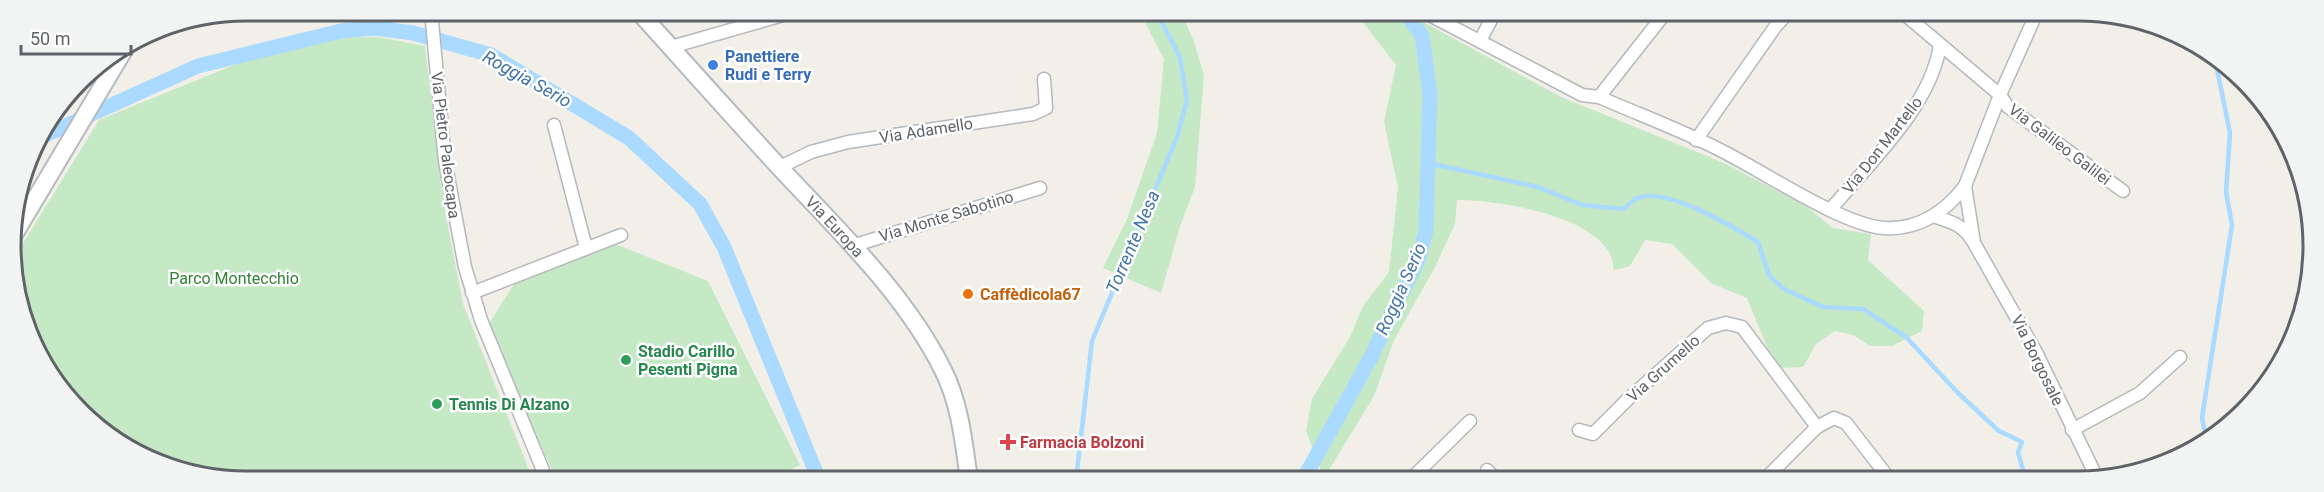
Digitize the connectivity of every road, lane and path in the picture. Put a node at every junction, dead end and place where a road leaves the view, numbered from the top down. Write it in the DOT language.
graph roads {
  1 [pos="431,21"];
  2 [pos="647,21"];
  3 [pos="763,21"];
  4 [pos="1441,21"];
  5 [pos="1490,21"];
  6 [pos="1659,21"];
  7 [pos="1781,21"];
  8 [pos="1912,21"];
  9 [pos="2033,21"];
  10 [pos="1480,41"];
  11 [pos="1940,45"];
  12 [pos="671,48"];
  13 [pos="117,62"];
  14 [pos="1044,79"];
  15 [pos="2000,95"];
  16 [pos="1599,97"];
  17 [pos="554,125"];
  18 [pos="1696,140"];
  19 [pos="780,167"];
  20 [pos="1965,186"];
  21 [pos="1040,188"];
  22 [pos="2123,191"];
  23 [pos="1831,209"];
  24 [pos="1934,216"];
  25 [pos="23,220"];
  26 [pos="621,234"];
  27 [pos="1974,243"];
  28 [pos="852,246"];
  29 [pos="586,248"];
  30 [pos="472,293"];
  31 [pos="2180,357"];
  32 [pos="1470,421"];
  33 [pos="1817,427"];
  34 [pos="1579,430"];
  35 [pos="2072,430"];
  36 [pos="544,471"];
  37 [pos="968,471"];
  38 [pos="1419,471"];
  39 [pos="1773,471"];
  40 [pos="1883,471"];
  41 [pos="2093,471"];
  1 -- 30 [label="street, Via Pietro Paleocapa"];
  2 -- 12 [label="street, Via Europa"];
  3 -- 12 [label="street"];
  4 -- 10 [label="street"];
  5 -- 10 [label="street"];
  6 -- 16 [label="street"];
  7 -- 18 [label="street"];
  8 -- 11 [label="street"];
  9 -- 15 [label="street"];
  10 -- 16 [label="street"];
  11 -- 15 [label="street"];
  11 -- 23 [label="street, Via Don Martello"];
  12 -- 19 [label="street, Via Europa"];
  13 -- 25 [label="street"];
  14 -- 19 [label="street, Via Adamello"];
  15 -- 20 [label="street"];
  15 -- 22 [label="street, Via Galileo Galilei"];
  16 -- 18 [label="street"];
  17 -- 29 [label="street"];
  18 -- 23 [label="street"];
  19 -- 28 [label="street, Via Europa"];
  20 -- 24 [label="street"];
  20 -- 27 [label="street, Via Borgosale"];
  21 -- 28 [label="street, Via Monte Sabotino"];
  23 -- 24 [label="street"];
  24 -- 27 [label="street, Via Borgosale"];
  26 -- 29 [label="street"];
  27 -- 35 [label="street, Via Borgosale"];
  28 -- 37 [label="street, Via Europa"];
  29 -- 30 [label="street"];
  30 -- 36 [label="street, Via Pietro Paleocapa"];
  31 -- 35 [label="street"];
  32 -- 38 [label="street"];
  33 -- 34 [label="street, Via Grumello"];
  33 -- 39 [label="street"];
  33 -- 40 [label="street"];
  35 -- 41 [label="street, Via Borgosale"];
}
